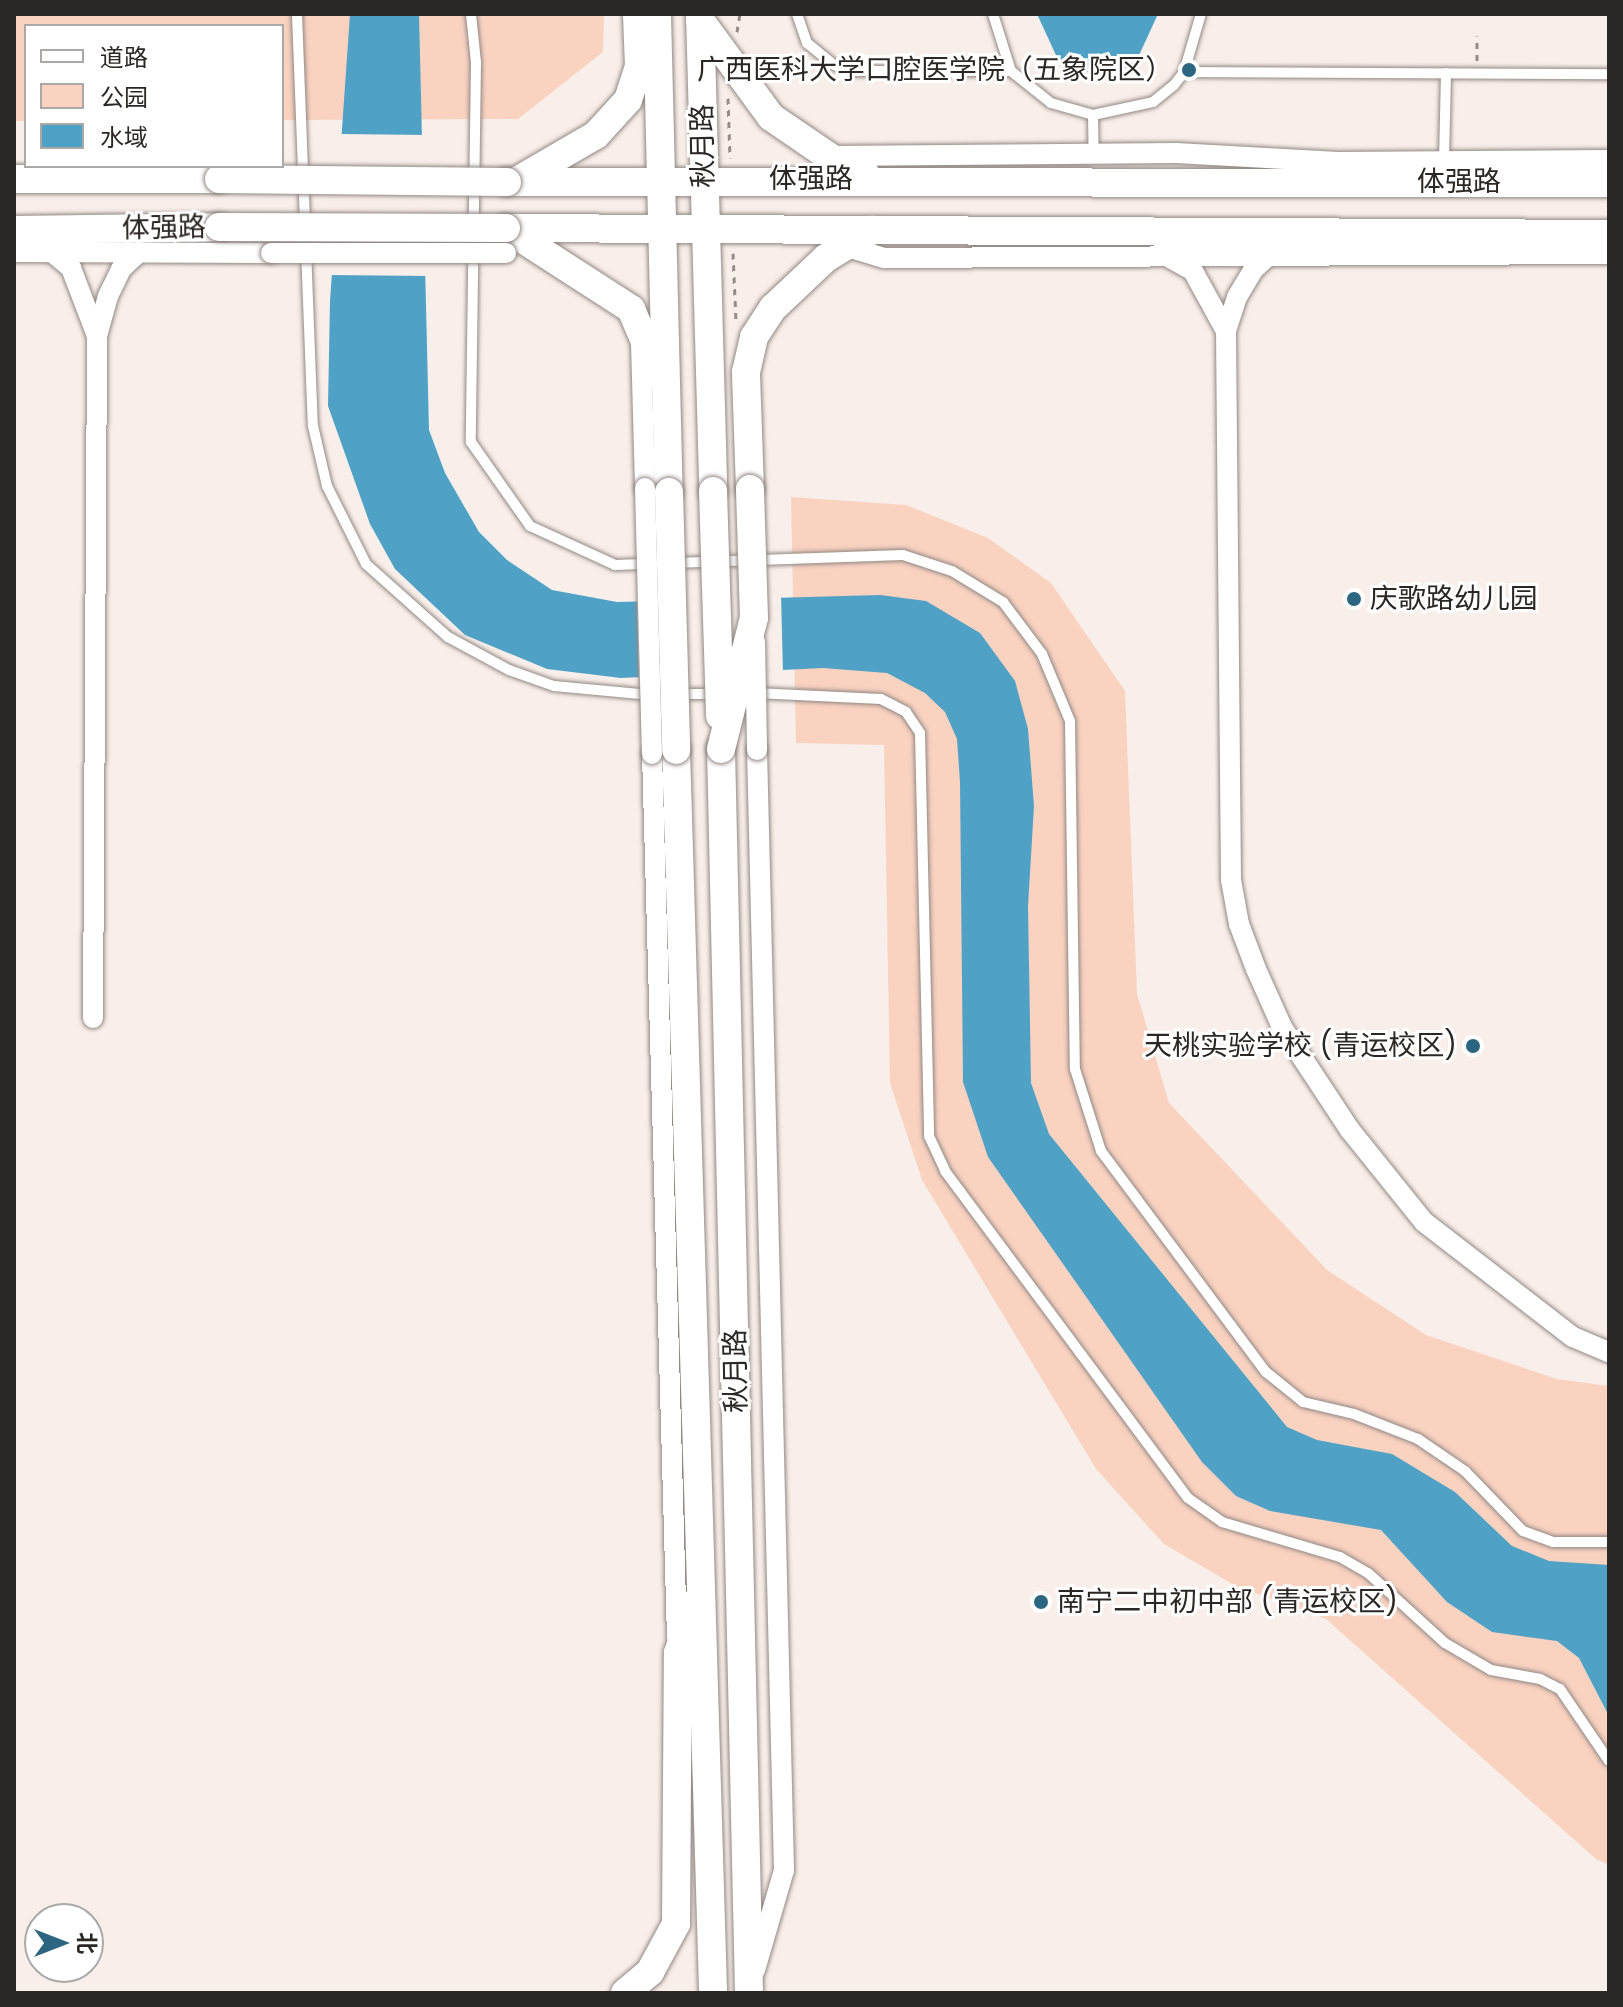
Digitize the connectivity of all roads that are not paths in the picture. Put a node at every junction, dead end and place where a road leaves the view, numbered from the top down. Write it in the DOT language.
graph roads {
  1 [pos="297,14"];
  2 [pos="471,14"];
  3 [pos="637,14"];
  4 [pos="657,14"];
  5 [pos="797,14"];
  6 [pos="993,14"];
  7 [pos="1201,14"];
  8 [pos="700,17"];
  9 [pos="1011,71"];
  10 [pos="1184,72"];
  11 [pos="1446,73"];
  12 [pos="1609,74"];
  13 [pos="1093,115"];
  14 [pos="1094,154"];
  15 [pos="826,156"];
  16 [pos="1609,160"];
  17 [pos="1444,161"];
  18 [pos="14,179"];
  19 [pos="662,179"];
  20 [pos="704,179"];
  21 [pos="878,180"];
  22 [pos="511,182"];
  23 [pos="1609,183"];
  24 [pos="662,229"];
  25 [pos="705,229"];
  26 [pos="788,229"];
  27 [pos="14,230"];
  28 [pos="872,230"];
  29 [pos="1609,234"];
  30 [pos="506,241"];
  31 [pos="844,246"];
  32 [pos="14,252"];
  33 [pos="52,252"];
  34 [pos="139,252"];
  35 [pos="1609,254"];
  36 [pos="1268,256"];
  37 [pos="1170,258"];
  38 [pos="640,327"];
  39 [pos="1226,331"];
  40 [pos="97,336"];
  41 [pos="667,398"];
  42 [pos="657,490"];
  43 [pos="754,618"];
  44 [pos="721,749"];
  45 [pos="664,752"];
  46 [pos="93,1018"];
  47 [pos="1609,1352"];
  48 [pos="1609,1542"];
  49 [pos="700,1584"];
  50 [pos="678,1653"];
  51 [pos="1609,1761"];
  52 [pos="749,1991"];
  53 [pos="625,1993"];
  54 [pos="713,1993"];
  1 -- 51 [label="lane"];
  2 -- 48 [label="lane"];
  3 -- 22 [label="main road"];
  4 -- 19 [label="main road, 秋月路"];
  5 -- 9 [label="lane"];
  6 -- 9 [label="lane"];
  7 -- 10 [label="lane"];
  8 -- 15 [label="main road"];
  8 -- 20 [label="main road, 秋月路"];
  9 -- 13 [label="lane"];
  10 -- 11 [label="lane"];
  10 -- 13 [label="lane"];
  11 -- 12 [label="lane"];
  11 -- 17 [label="lane"];
  13 -- 14 [label="lane"];
  14 -- 15 [label="street"];
  14 -- 17 [label="street"];
  15 -- 21 [label="main road"];
  16 -- 17 [label="street"];
  18 -- 22 [label="main road, 体强路, bridge"];
  19 -- 20 [label="main road, 体强路"];
  19 -- 22 [label="main road, 体强路"];
  19 -- 24 [label="main road, 秋月路"];
  20 -- 21 [label="main road, 体强路"];
  20 -- 25 [label="main road, 秋月路"];
  21 -- 23 [label="main road, 体强路"];
  24 -- 25 [label="main road, 体强路"];
  24 -- 30 [label="main road, 体强路"];
  24 -- 41 [label="main road, 秋月路"];
  25 -- 26 [label="main road, 体强路"];
  25 -- 44 [label="main road, 秋月路, bridge"];
  26 -- 28 [label="main road, 体强路"];
  26 -- 31 [label="street"];
  27 -- 30 [label="main road, 体强路, bridge"];
  28 -- 29 [label="main road, 体强路"];
  28 -- 31 [label="main road"];
  30 -- 34 [label="street, bridge"];
  30 -- 38 [label="main road"];
  31 -- 37 [label="street"];
  31 -- 43 [label="main road, bridge"];
  32 -- 33 [label="street"];
  33 -- 34 [label="street"];
  33 -- 40 [label="street"];
  34 -- 40 [label="street"];
  35 -- 36 [label="street"];
  36 -- 37 [label="street"];
  36 -- 39 [label="street"];
  37 -- 39 [label="street"];
  38 -- 41 [label="main road"];
  38 -- 42 [label="street"];
  39 -- 47 [label="street"];
  40 -- 46 [label="street"];
  41 -- 42 [label="main road, 秋月路"];
  42 -- 45 [label="main road, 秋月路, bridge"];
  43 -- 44 [label="main road, bridge"];
  43 -- 52 [label="street, bridge"];
  44 -- 52 [label="main road, 秋月路"];
  45 -- 49 [label="main road, 秋月路"];
  45 -- 50 [label="street"];
  49 -- 50 [label="main road"];
  49 -- 54 [label="main road, 秋月路"];
  50 -- 53 [label="main road"];
}
